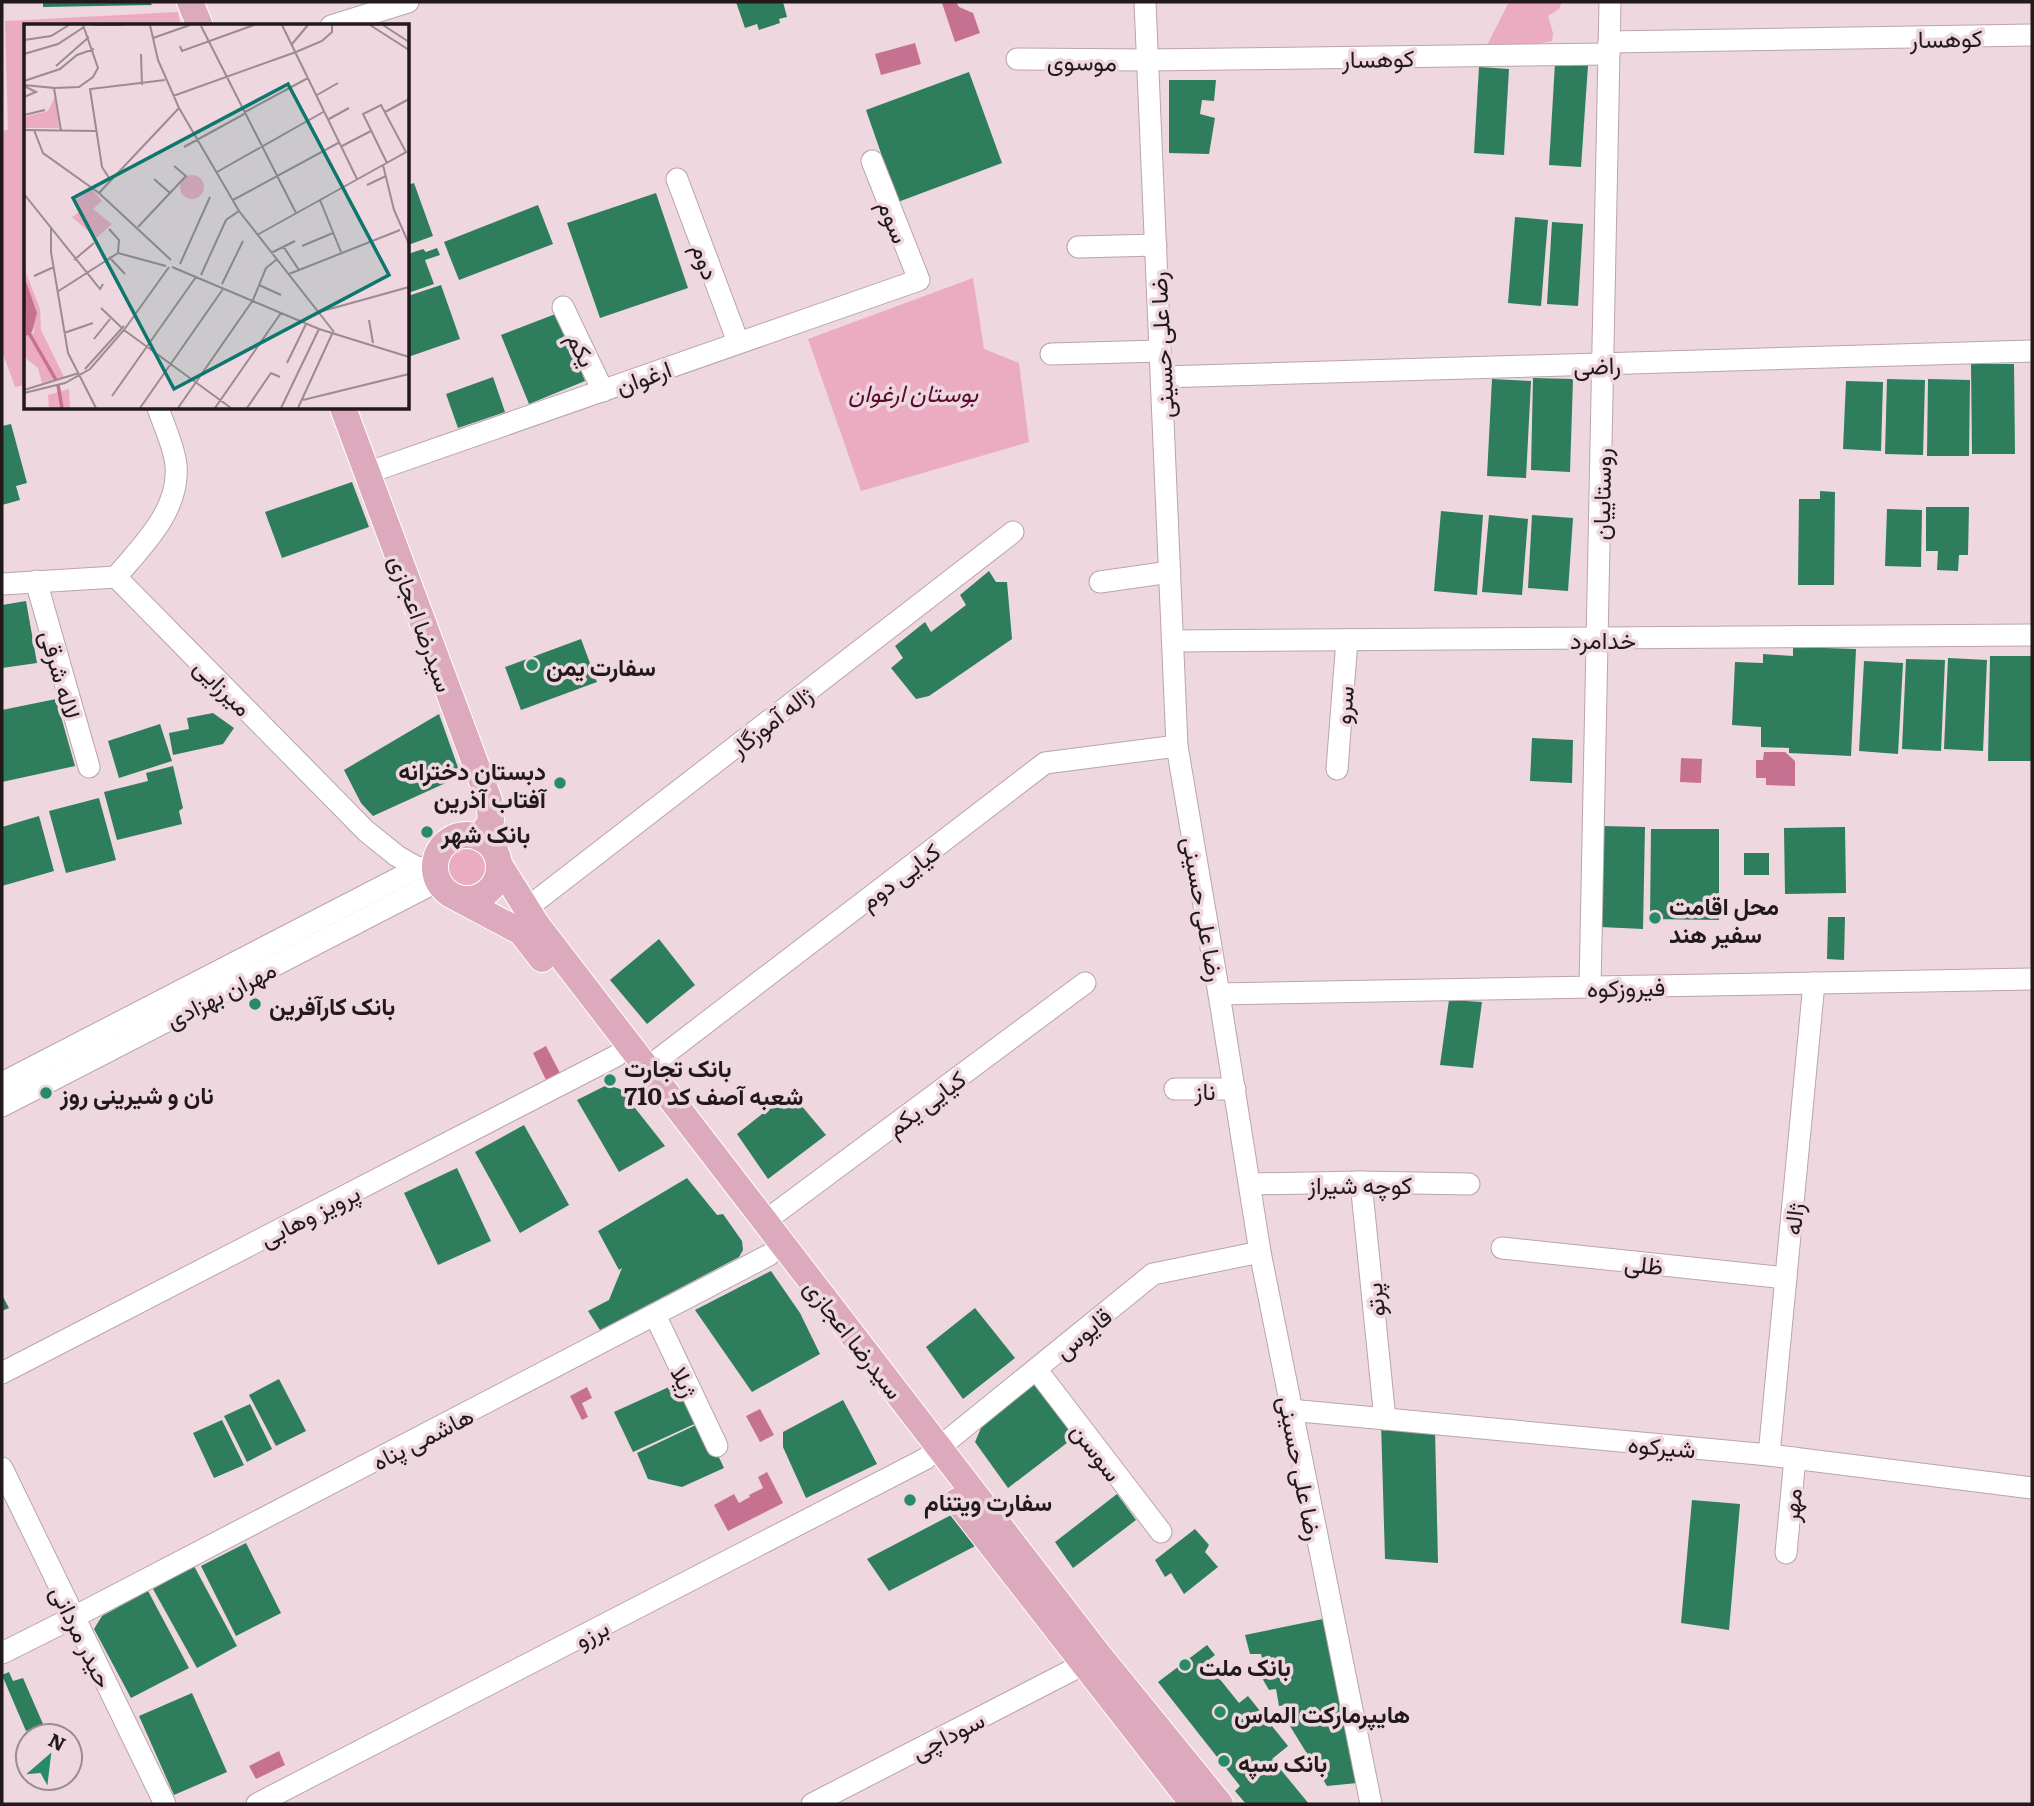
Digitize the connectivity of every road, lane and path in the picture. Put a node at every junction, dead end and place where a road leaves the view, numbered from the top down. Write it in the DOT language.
graph roads {
  1 [pos="190,2"];
  2 [pos="408,2"];
  3 [pos="1145,2"];
  4 [pos="1610,2"];
  5 [pos="340,16"];
  6 [pos="199,24"];
  7 [pos="2032,35"];
  8 [pos="1609,48"];
  9 [pos="1017,59"];
  10 [pos="1147,61"];
  11 [pos="872,161"];
  12 [pos="677,179"];
  13 [pos="1156,245"];
  14 [pos="1078,247"];
  15 [pos="919,280"];
  16 [pos="563,307"];
  17 [pos="738,342"];
  18 [pos="1160,351"];
  19 [pos="2032,351"];
  20 [pos="1051,354"];
  21 [pos="1602,364"];
  22 [pos="1162,377"];
  23 [pos="603,391"];
  24 [pos="159,410"];
  25 [pos="343,410"];
  26 [pos="367,473"];
  27 [pos="1013,532"];
  28 [pos="1170,572"];
  29 [pos="116,577"];
  30 [pos="36,581"];
  31 [pos="1100,582"];
  32 [pos="2,584"];
  33 [pos="2032,635"];
  34 [pos="1597,638"];
  35 [pos="1347,640"];
  36 [pos="1173,641"];
  37 [pos="1177,746"];
  38 [pos="89,767"];
  39 [pos="1337,769"];
  40 [pos="480,838"];
  41 [pos="499,864"];
  42 [pos="437,878"];
  43 [pos="527,908"];
  44 [pos="2032,979"];
  45 [pos="1085,983"];
  46 [pos="1814,983"];
  47 [pos="1590,987"];
  48 [pos="1219,994"];
  49 [pos="616,1056"];
  50 [pos="647,1068"];
  51 [pos="2,1083"];
  52 [pos="1175,1089"];
  53 [pos="1235,1089"];
  54 [pos="2,1106"];
  55 [pos="1361,1182"];
  56 [pos="1251,1184"];
  57 [pos="1469,1184"];
  58 [pos="765,1221"];
  59 [pos="1502,1248"];
  60 [pos="1260,1252"];
  61 [pos="769,1255"];
  62 [pos="1786,1278"];
  63 [pos="655,1315"];
  64 [pos="1036,1369"];
  65 [pos="2,1373"];
  66 [pos="1290,1410"];
  67 [pos="1385,1419"];
  68 [pos="717,1446"];
  69 [pos="932,1454"];
  70 [pos="1769,1455"];
  71 [pos="1795,1458"];
  72 [pos="2,1468"];
  73 [pos="2032,1488"];
  74 [pos="1161,1532"];
  75 [pos="1786,1553"];
  76 [pos="74,1617"];
  77 [pos="2,1653"];
  78 [pos="1083,1665"];
  79 [pos="165,1804"];
  80 [pos="257,1804"];
  81 [pos="811,1804"];
  82 [pos="1193,1804"];
  83 [pos="1220,1804"];
  84 [pos="1371,1804"];
  1 -- 6 [label="main road"];
  2 -- 5 [label="street"];
  3 -- 10 [label="street, رضا علی حسینی"];
  4 -- 8 [label="street, روستاییان"];
  7 -- 8 [label="street, کوهسار"];
  8 -- 10 [label="street, کوهسار"];
  8 -- 21 [label="street, روستاییان"];
  9 -- 10 [label="street, موسوی"];
  10 -- 13 [label="street, رضا علی حسینی"];
  11 -- 15 [label="street, سوم"];
  12 -- 17 [label="street, دوم"];
  13 -- 14 [label="street"];
  13 -- 18 [label="street, رضا علی حسینی"];
  15 -- 17 [label="street, ارغوان"];
  16 -- 23 [label="street, یکم"];
  17 -- 23 [label="street, ارغوان"];
  18 -- 20 [label="street"];
  18 -- 22 [label="street, رضا علی حسینی"];
  19 -- 21 [label="street, راضی"];
  21 -- 22 [label="street, راضی"];
  21 -- 34 [label="street, روستاییان"];
  22 -- 28 [label="street, رضا علی حسینی"];
  23 -- 26 [label="street, ارغوان"];
  24 -- 29 [label="street"];
  25 -- 26 [label="main road, سیدرضا اعجازی"];
  26 -- 40 [label="main road, سیدرضا اعجازی"];
  27 -- 43 [label="street, ژاله آموزگار"];
  28 -- 31 [label="street"];
  28 -- 36 [label="street, رضا علی حسینی"];
  29 -- 30 [label="street"];
  29 -- 42 [label="street, میرزایی"];
  30 -- 32 [label="street"];
  30 -- 38 [label="street, لاله شرقی"];
  33 -- 34 [label="street, خدامرد"];
  34 -- 35 [label="street, خدامرد"];
  34 -- 47 [label="street, روستاییان"];
  35 -- 36 [label="street, خدامرد"];
  35 -- 39 [label="street, سرو"];
  36 -- 37 [label="street, رضا علی حسینی"];
  37 -- 48 [label="street, رضا علی حسینی"];
  37 -- 50 [label="street, کیایی دوم"];
  40 -- 41 [label="main road, سیدرضا اعجازی"];
  40 -- 42 [label="main road"];
  41 -- 42 [label="main road"];
  41 -- 43 [label="main road, سیدرضا اعجازی"];
  42 -- 49 [label="main road, سیدرضا اعجازی"];
  42 -- 51 [label="street, مهران بهزادی"];
  42 -- 54 [label="street, مهران بهزادی"];
  43 -- 50 [label="main road, سیدرضا اعجازی"];
  44 -- 46 [label="street, فیروزکوه"];
  45 -- 58 [label="street, کیایی یکم"];
  46 -- 47 [label="street, فیروزکوه"];
  46 -- 62 [label="street, ژاله"];
  47 -- 48 [label="street, فیروزکوه"];
  48 -- 53 [label="street, رضا علی حسینی"];
  49 -- 61 [label="main road, سیدرضا اعجازی"];
  49 -- 65 [label="street, پرویز وهابی"];
  50 -- 58 [label="main road, سیدرضا اعجازی"];
  52 -- 53 [label="street, ناز"];
  53 -- 56 [label="street, رضا علی حسینی"];
  55 -- 56 [label="street, کوچه شیراز"];
  55 -- 57 [label="street, کوچه شیراز"];
  55 -- 67 [label="street, پرتو"];
  56 -- 60 [label="street, رضا علی حسینی"];
  58 -- 69 [label="main road, سیدرضا اعجازی"];
  59 -- 62 [label="street, ظلی"];
  60 -- 64 [label="street, قایوس"];
  60 -- 66 [label="street, رضا علی حسینی"];
  61 -- 63 [label="street, هاشمی پناه"];
  61 -- 69 [label="main road, سیدرضا اعجازی"];
  62 -- 70 [label="street, ژاله"];
  63 -- 68 [label="street, ژیلا"];
  63 -- 76 [label="street, هاشمی پناه"];
  64 -- 69 [label="street, قایوس"];
  64 -- 74 [label="street, سوسن"];
  66 -- 67 [label="street, شیرکوه"];
  66 -- 84 [label="street, رضا علی حسینی"];
  67 -- 70 [label="street, شیرکوه"];
  69 -- 78 [label="main road, سیدرضا اعجازی"];
  69 -- 80 [label="street, برزو"];
  69 -- 83 [label="main road, سیدرضا اعجازی"];
  70 -- 71 [label="street, شیرکوه"];
  71 -- 73 [label="street, شیرکوه"];
  71 -- 75 [label="street, مهر"];
  72 -- 76 [label="street, حیدر مردانی"];
  76 -- 77 [label="street, هاشمی پناه"];
  76 -- 79 [label="street, حیدر مردانی"];
  78 -- 81 [label="street, سوداچی"];
  78 -- 82 [label="main road, سیدرضا اعجازی"];
}
